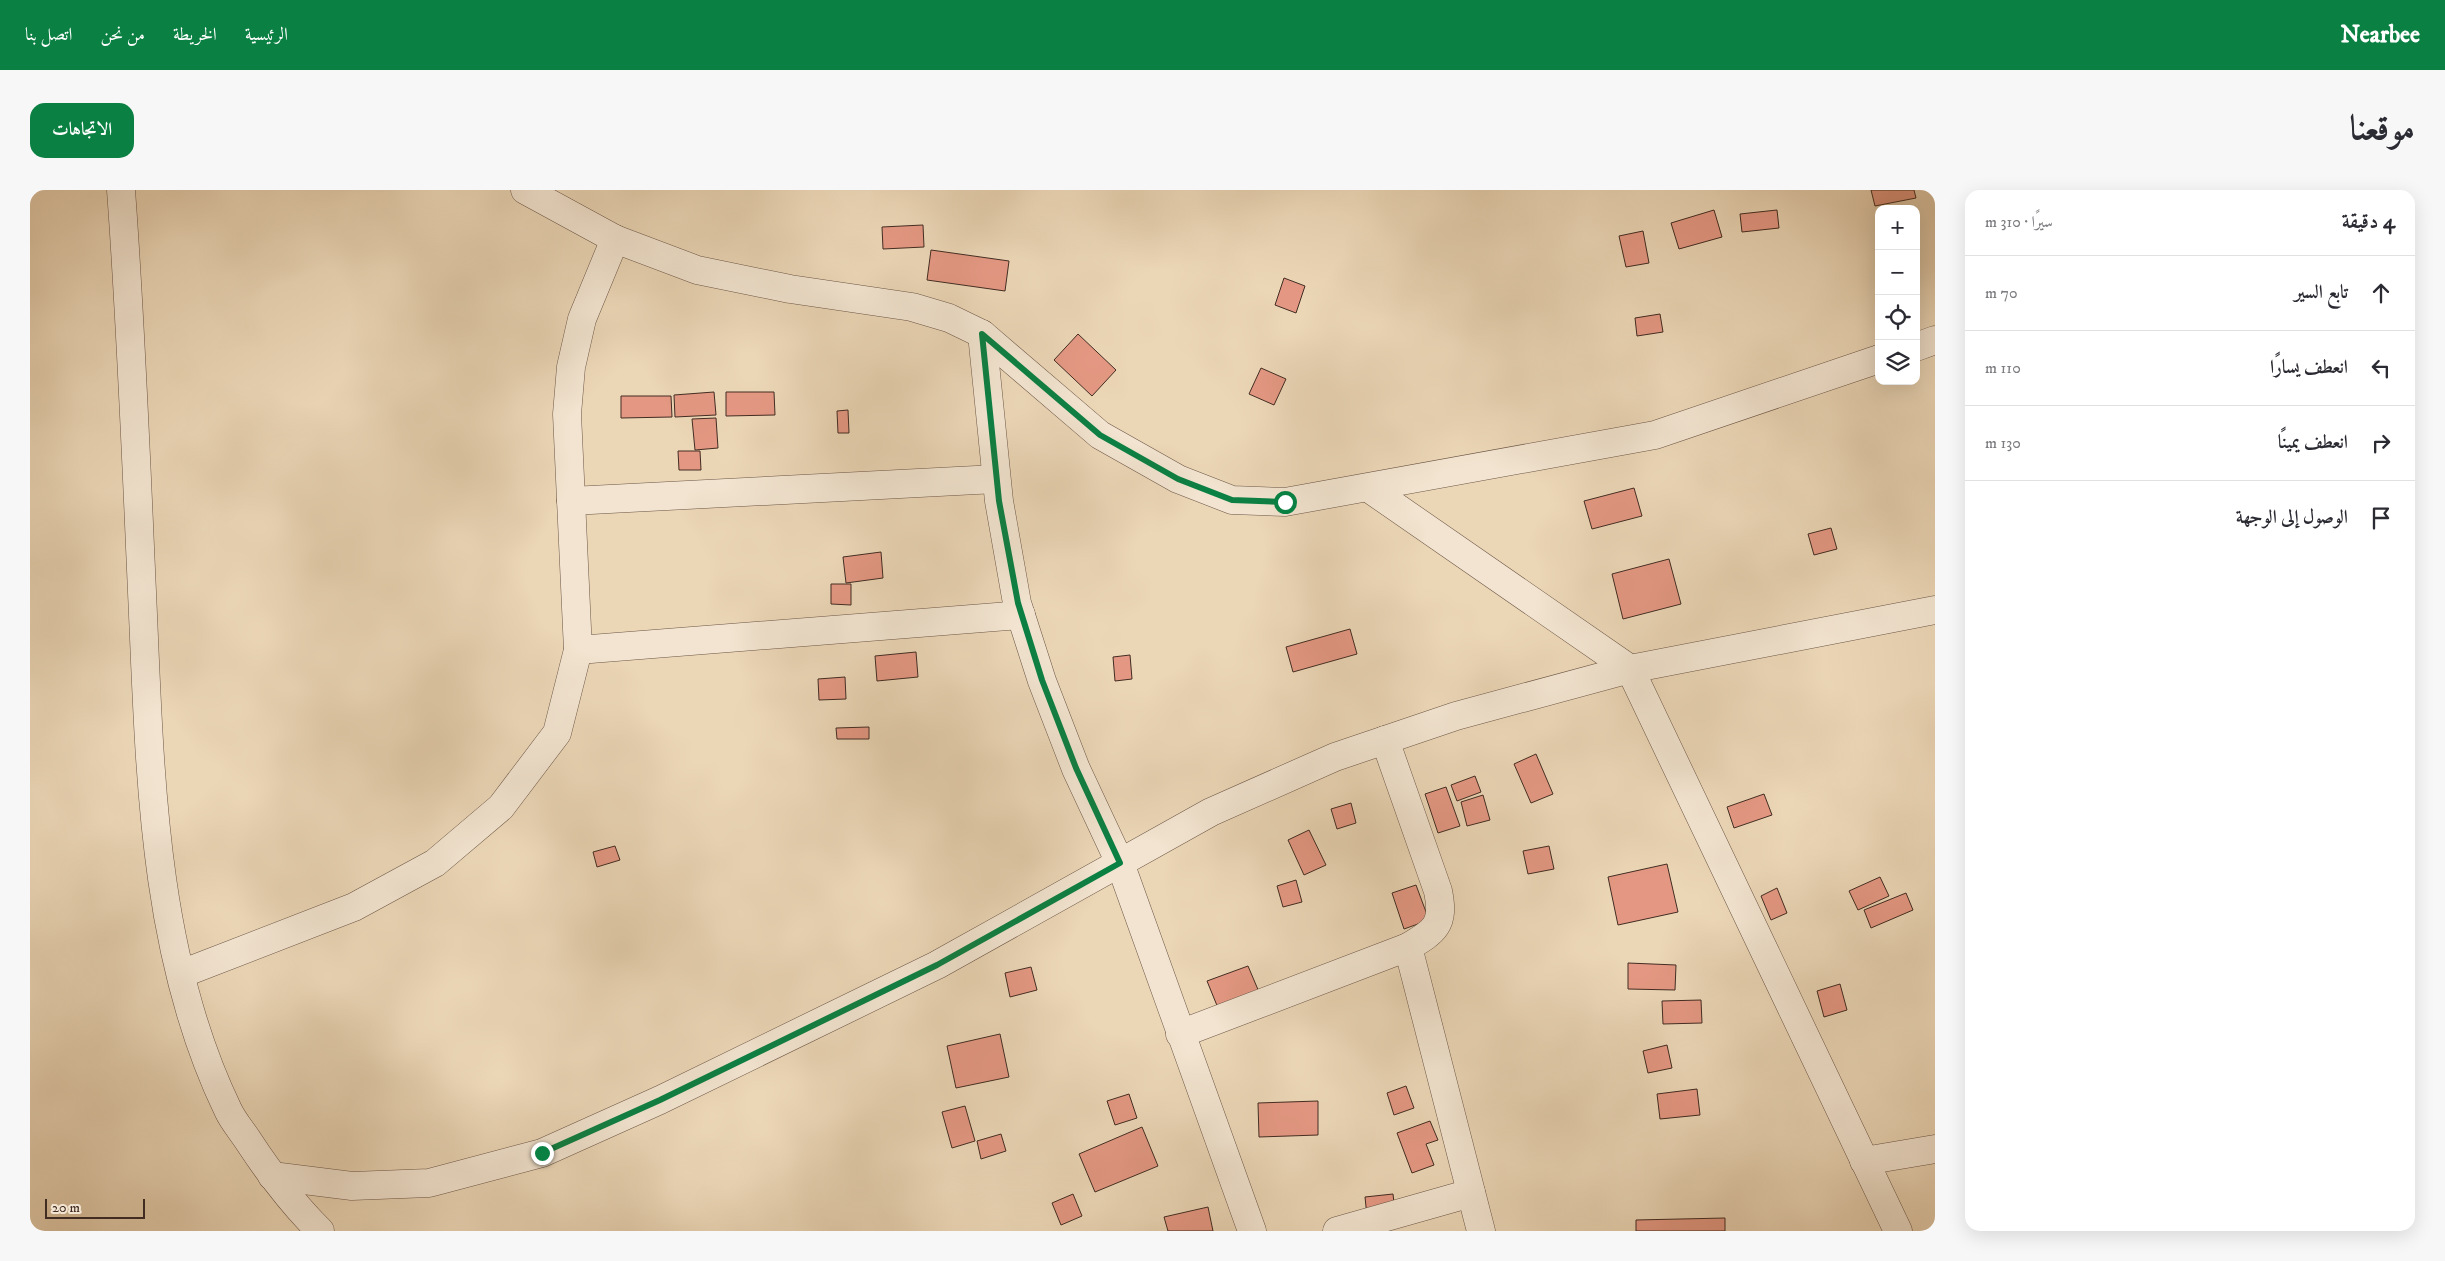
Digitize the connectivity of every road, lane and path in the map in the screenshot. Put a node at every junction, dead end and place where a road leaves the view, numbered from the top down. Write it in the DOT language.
graph roads {
  1 [pos="121,190"];
  2 [pos="525,190"];
  3 [pos="616,239"];
  4 [pos="982,334"];
  5 [pos="1935,340"];
  6 [pos="1920,346"];
  7 [pos="1875,360"];
  8 [pos="996,479"];
  9 [pos="1370,489"];
  10 [pos="571,501"];
  11 [pos="1935,610"];
  12 [pos="1021,615"];
  13 [pos="578,650"];
  14 [pos="1630,669"];
  15 [pos="1385,740"];
  16 [pos="1120,863"];
  17 [pos="1408,947"];
  18 [pos="181,974"];
  19 [pos="1180,1034"];
  20 [pos="1935,1149"];
  21 [pos="1864,1161"];
  22 [pos="272,1176"];
  23 [pos="1471,1193"];
  24 [pos="1892,1228"];
  25 [pos="320,1231"];
  26 [pos="1252,1231"];
  27 [pos="1337,1231"];
  28 [pos="1481,1231"];
  1 -- 18 [label="street"];
  2 -- 3 [label="street"];
  3 -- 4 [label="street"];
  3 -- 10 [label="street"];
  4 -- 8 [label="street"];
  4 -- 9 [label="street"];
  5 -- 6 [label="street"];
  7 -- 9 [label="street"];
  8 -- 10 [label="street"];
  8 -- 12 [label="street"];
  9 -- 14 [label="street"];
  10 -- 13 [label="street"];
  11 -- 14 [label="street"];
  12 -- 13 [label="street"];
  12 -- 16 [label="street"];
  13 -- 18 [label="street"];
  14 -- 15 [label="street"];
  14 -- 21 [label="street"];
  15 -- 16 [label="street"];
  15 -- 17 [label="street"];
  16 -- 19 [label="street"];
  16 -- 22 [label="street"];
  17 -- 19 [label="street"];
  17 -- 23 [label="street"];
  18 -- 22 [label="street"];
  19 -- 26 [label="street"];
  20 -- 21 [label="street"];
  21 -- 24 [label="street"];
  22 -- 25 [label="street"];
  23 -- 27 [label="street"];
  23 -- 28 [label="street"];
}
